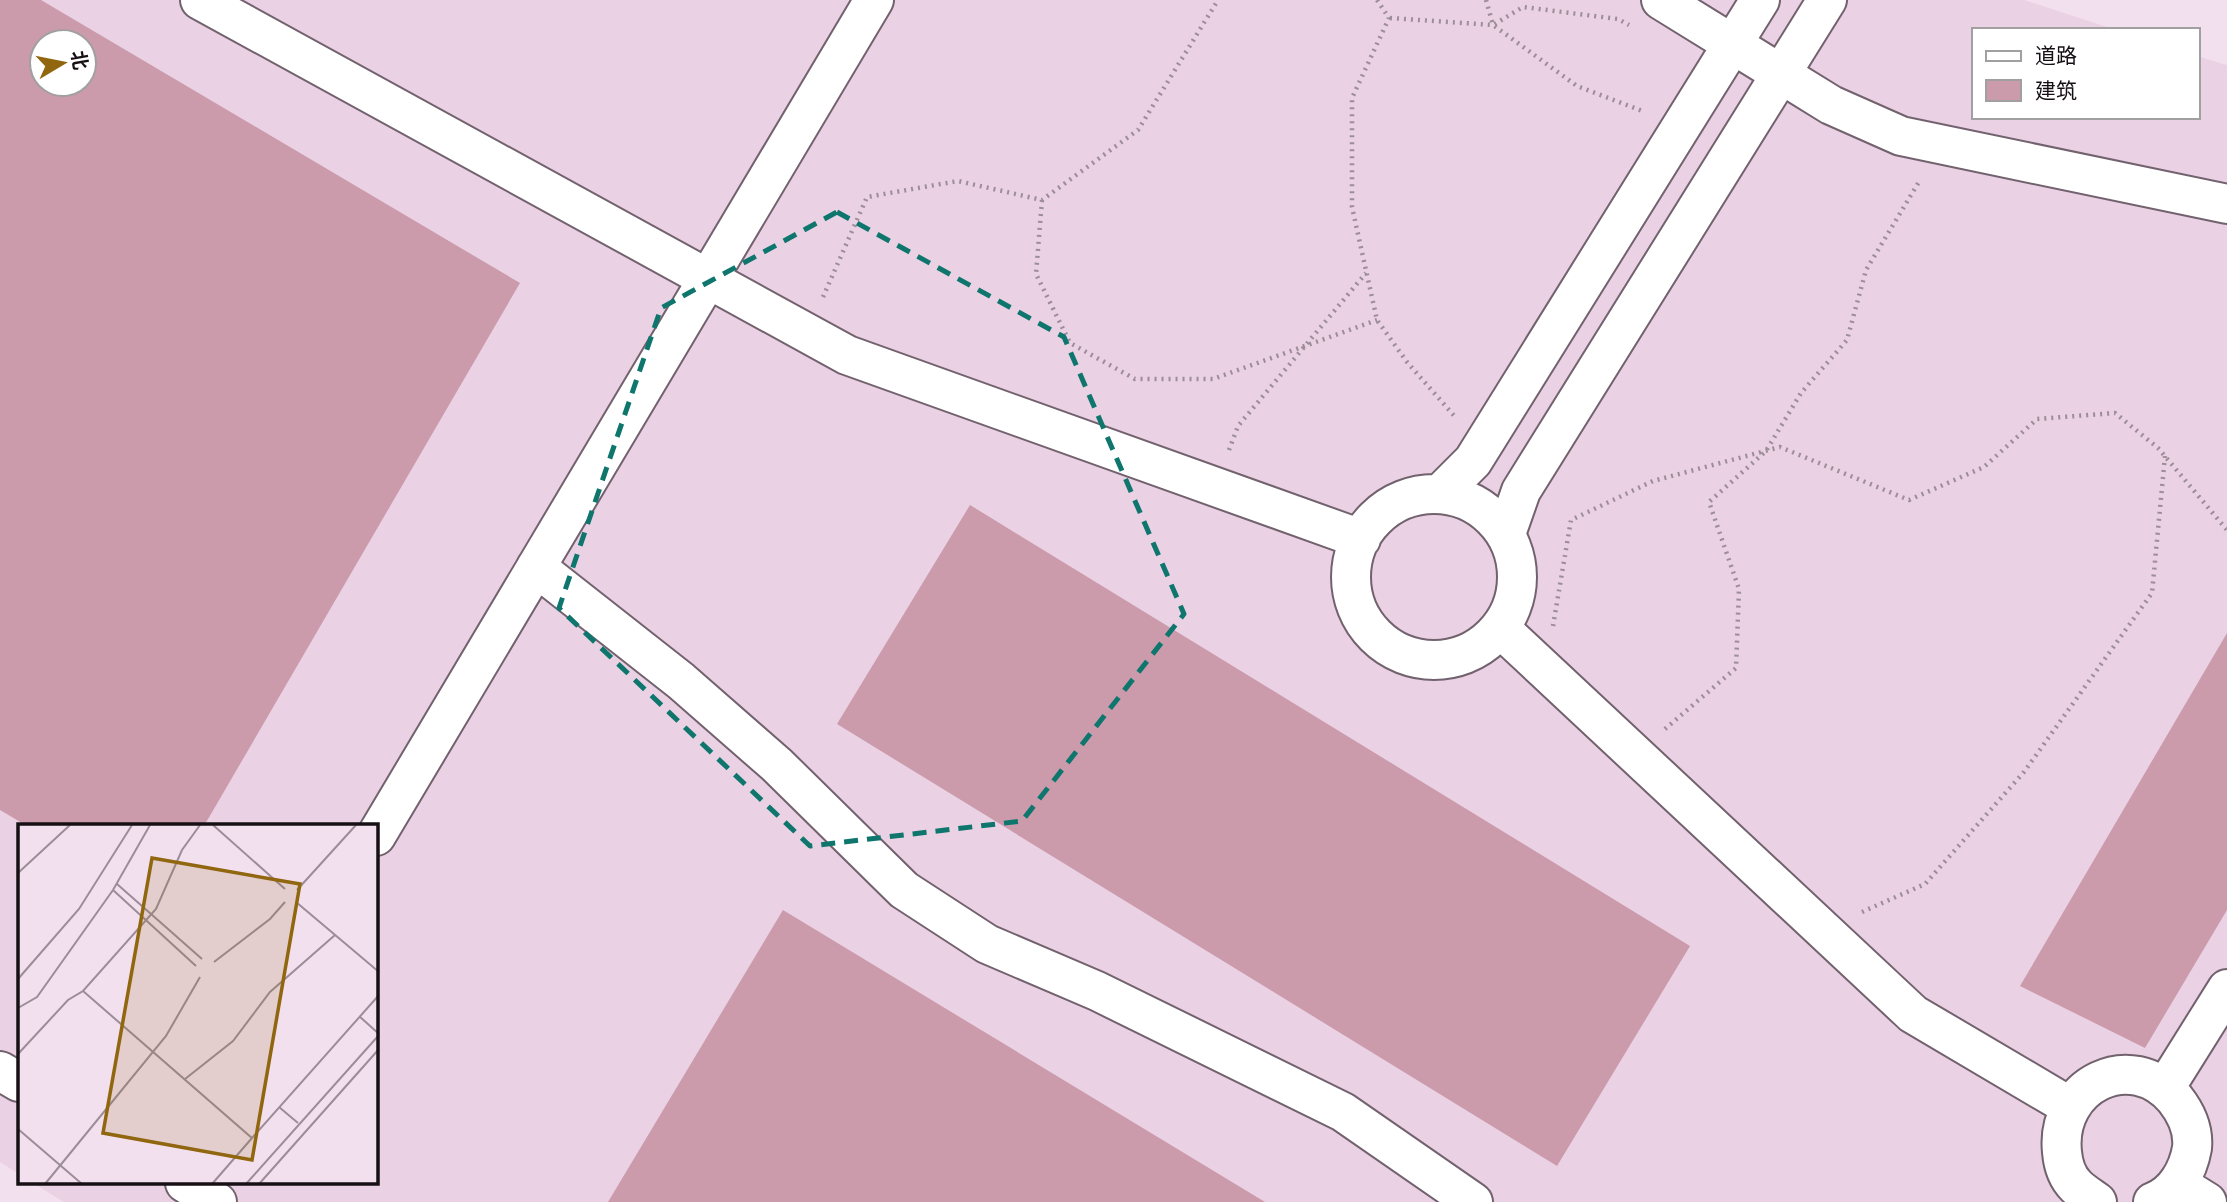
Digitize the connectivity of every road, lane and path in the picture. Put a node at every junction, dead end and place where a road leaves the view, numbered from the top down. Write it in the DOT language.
graph roads {
  1 [pos="200,0"];
  2 [pos="874,0"];
  3 [pos="1218,0"];
  4 [pos="1377,0"];
  5 [pos="1486,0"];
  6 [pos="1661,0"];
  7 [pos="1760,0"];
  8 [pos="1827,0"];
  9 [pos="1390,18"];
  10 [pos="1493,25"];
  11 [pos="1631,26"];
  12 [pos="1732,44"];
  13 [pos="1782,72"];
  14 [pos="1682,126"];
  15 [pos="1942,144"];
  16 [pos="1042,200"];
  17 [pos="2227,204"];
  18 [pos="1366,272"];
  19 [pos="708,278"];
  20 [pos="1377,320"];
  21 [pos="805,332"];
  22 [pos="1299,349"];
  23 [pos="1482,447"];
  24 [pos="1766,451"];
  25 [pos="2165,456"];
  26 [pos="1216,486"];
  27 [pos="1441,493"];
  28 [pos="2227,530"];
  29 [pos="1506,534"];
  30 [pos="1361,539"];
  31 [pos="536,567"];
  32 [pos="1501,629"];
  33 [pos="1547,672"];
  34 [pos="1637,756"];
  35 [pos="378,833"];
  36 [pos="1823,930"];
  37 [pos="2227,989"];
  38 [pos="0,1071"];
  39 [pos="18,1081"];
  40 [pos="2165,1088"];
  41 [pos="2069,1107"];
  42 [pos="187,1184"];
  43 [pos="2179,1196"];
  44 [pos="2088,1199"];
  45 [pos="217,1202"];
  46 [pos="1473,1202"];
  1 -- 19 [label="street"];
  2 -- 19 [label="street"];
  3 -- 16 [label="path"];
  4 -- 9 [label="path"];
  5 -- 10 [label="path"];
  6 -- 12 [label="street"];
  7 -- 12 [label="street"];
  8 -- 13 [label="street"];
  9 -- 10 [label="path"];
  9 -- 18 [label="path"];
  10 -- 11 [label="path"];
  10 -- 14 [label="path"];
  12 -- 13 [label="street"];
  12 -- 14 [label="street"];
  13 -- 15 [label="street"];
  13 -- 29 [label="street"];
  14 -- 23 [label="street"];
  15 -- 17 [label="street"];
  15 -- 24 [label="path"];
  16 -- 21 [label="path"];
  16 -- 22 [label="path"];
  18 -- 20 [label="path"];
  18 -- 22 [label="path"];
  19 -- 21 [label="street"];
  19 -- 31 [label="street"];
  20 -- 22 [label="path"];
  20 -- 23 [label="path"];
  21 -- 26 [label="street"];
  22 -- 26 [label="path"];
  23 -- 27 [label="street"];
  24 -- 25 [label="path"];
  24 -- 33 [label="path"];
  24 -- 34 [label="path"];
  25 -- 28 [label="path"];
  25 -- 36 [label="path"];
  26 -- 30 [label="street"];
  27 -- 29 [label="street"];
  27 -- 30 [label="street"];
  29 -- 32 [label="street"];
  30 -- 32 [label="street"];
  31 -- 35 [label="street"];
  31 -- 46 [label="street"];
  32 -- 33 [label="street"];
  33 -- 34 [label="street"];
  34 -- 36 [label="street"];
  36 -- 41 [label="street"];
  37 -- 40 [label="street"];
  38 -- 39 [label="street"];
  40 -- 41 [label="street"];
  40 -- 43 [label="street"];
  41 -- 44 [label="street"];
  42 -- 45 [label="street"];
}
